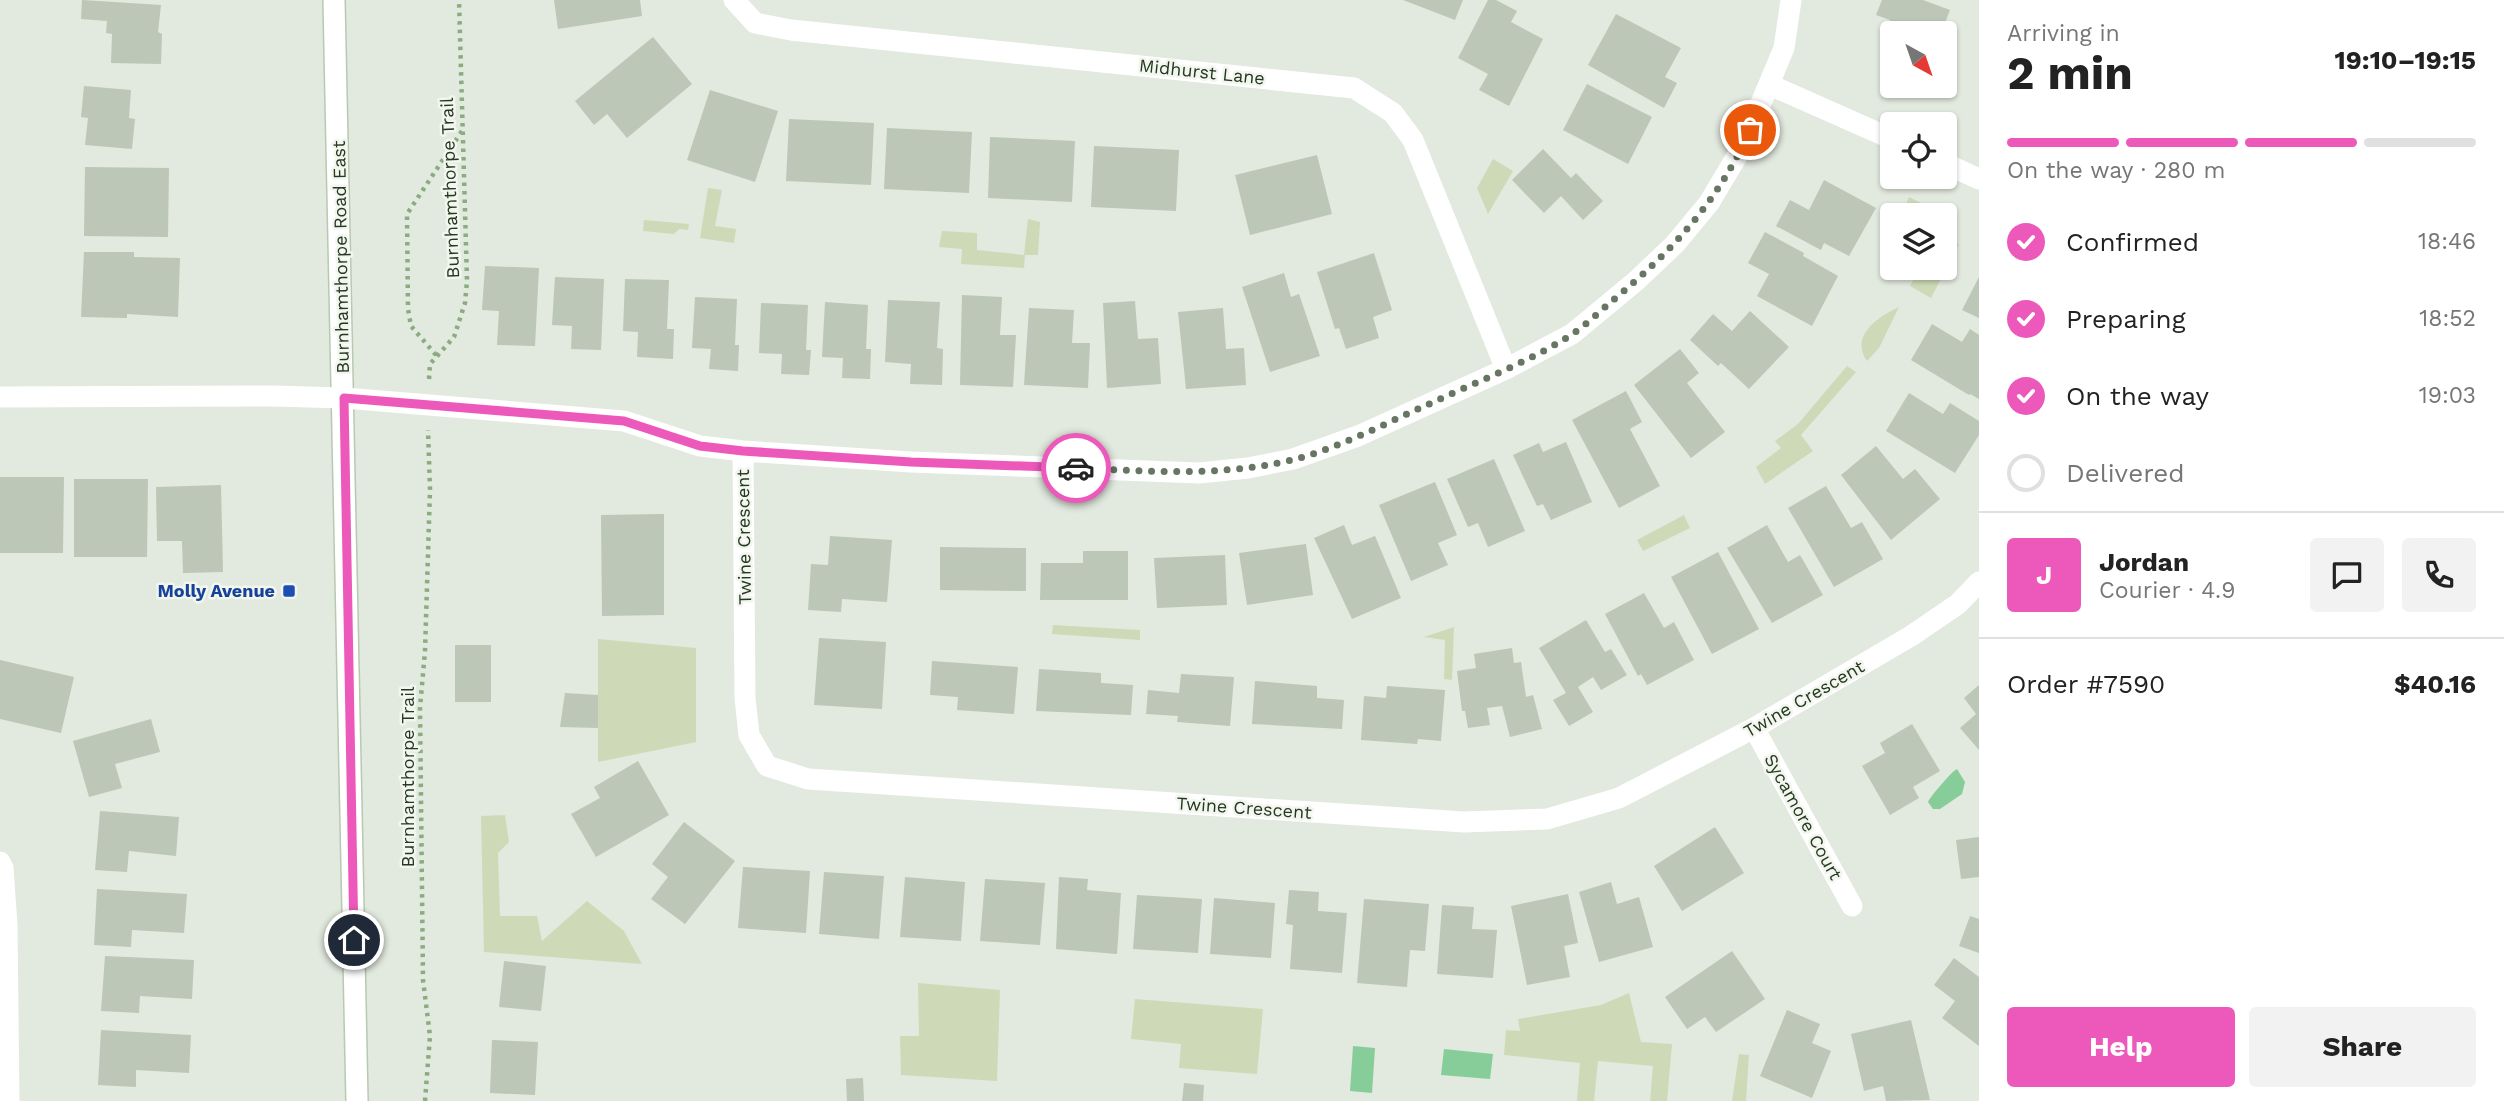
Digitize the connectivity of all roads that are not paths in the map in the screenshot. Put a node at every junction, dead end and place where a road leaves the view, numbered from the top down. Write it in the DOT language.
graph roads {
  1 [pos="334,0"];
  2 [pos="734,0"];
  3 [pos="1791,0"];
  4 [pos="1770,85"];
  5 [pos="1880,134"];
  6 [pos="1957,169"];
  7 [pos="1979,179"];
  8 [pos="1506,369"];
  9 [pos="0,397"];
  10 [pos="344,398"];
  11 [pos="743,451"];
  12 [pos="1979,582"];
  13 [pos="1754,728"];
  14 [pos="0,862"];
  15 [pos="1852,906"];
  16 [pos="9,1101"];
  17 [pos="357,1101"];
  1 -- 10 [label="street, Burnhamthorpe Road East"];
  2 -- 8 [label="street, Midhurst Lane"];
  3 -- 4 [label="street"];
  4 -- 5 [label="street"];
  4 -- 8 [label="street"];
  6 -- 7 [label="street"];
  8 -- 11 [label="street"];
  9 -- 10 [label="street"];
  10 -- 11 [label="street"];
  10 -- 17 [label="street, Burnhamthorpe Road East"];
  11 -- 13 [label="street, Twine Crescent"];
  12 -- 13 [label="street, Twine Crescent"];
  13 -- 15 [label="street, Sycamore Court"];
  14 -- 16 [label="street"];
}
